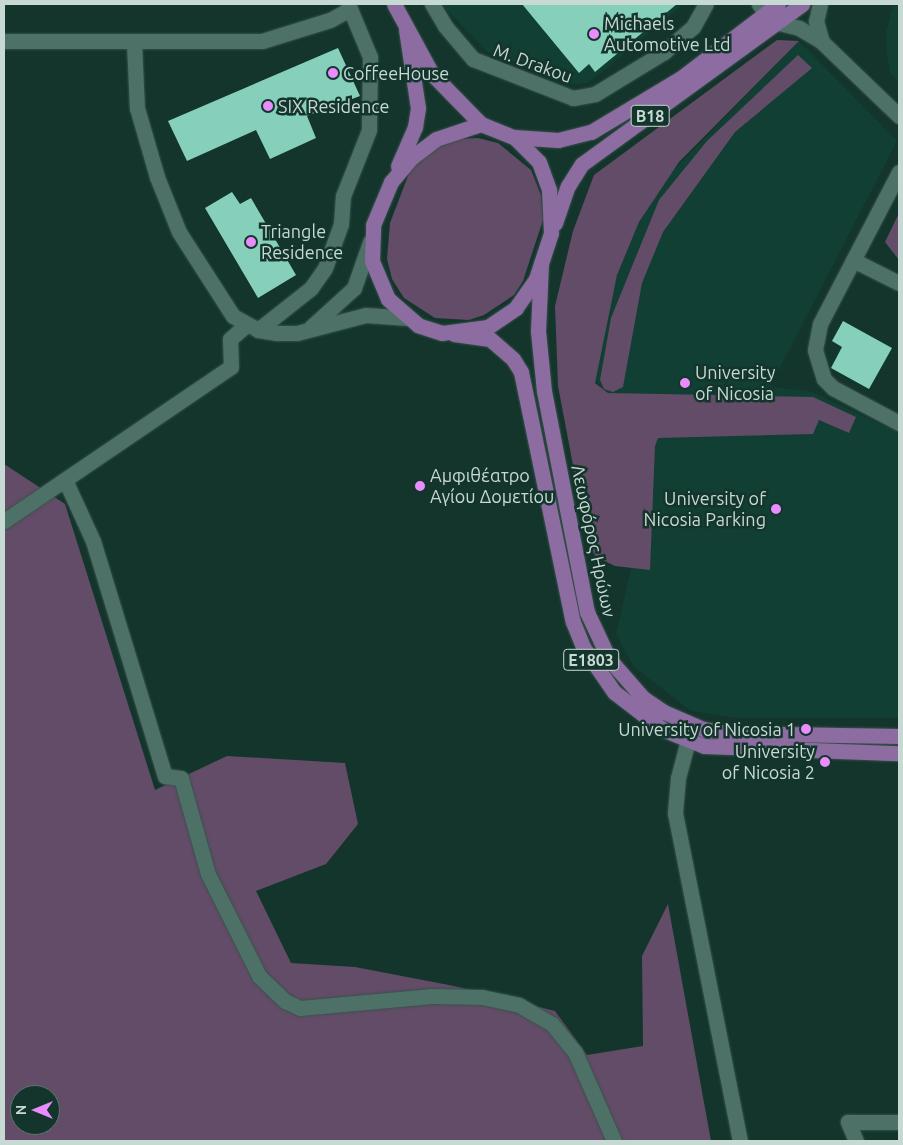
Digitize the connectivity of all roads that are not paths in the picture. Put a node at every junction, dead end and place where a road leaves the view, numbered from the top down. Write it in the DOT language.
graph roads {
  1 [pos="394,4"];
  2 [pos="432,4"];
  3 [pos="706,4"];
  4 [pos="778,4"];
  5 [pos="802,4"];
  6 [pos="820,4"];
  7 [pos="349,6"];
  8 [pos="763,9"];
  9 [pos="779,23"];
  10 [pos="406,30"];
  11 [pos="4,41"];
  12 [pos="822,42"];
  13 [pos="134,43"];
  14 [pos="899,116"];
  15 [pos="480,124"];
  16 [pos="514,138"];
  17 [pos="899,172"];
  18 [pos="391,182"];
  19 [pos="372,234"];
  20 [pos="551,234"];
  21 [pos="853,260"];
  22 [pos="541,263"];
  23 [pos="899,283"];
  24 [pos="408,318"];
  25 [pos="252,327"];
  26 [pos="308,329"];
  27 [pos="454,334"];
  28 [pos="899,423"];
  29 [pos="66,482"];
  30 [pos="4,521"];
  31 [pos="692,725"];
  32 [pos="899,736"];
  33 [pos="687,741"];
  34 [pos="899,753"];
  35 [pos="899,1122"];
  36 [pos="614,1141"];
  37 [pos="740,1141"];
  38 [pos="856,1141"];
  1 -- 10 [label="main road"];
  2 -- 3 [label="street, M. Drakou"];
  4 -- 8 [label="main road, B18"];
  5 -- 9 [label="main road, B18"];
  6 -- 12 [label="street"];
  7 -- 13 [label="street"];
  7 -- 25 [label="street"];
  8 -- 16 [label="main road, B18"];
  9 -- 12 [label="street"];
  9 -- 20 [label="main road, B18"];
  10 -- 15 [label="main road"];
  10 -- 18 [label="main road"];
  11 -- 13 [label="street"];
  12 -- 14 [label="street"];
  13 -- 25 [label="street"];
  15 -- 16 [label="main road"];
  15 -- 18 [label="main road"];
  16 -- 20 [label="main road"];
  17 -- 21 [label="street"];
  18 -- 19 [label="main road"];
  19 -- 24 [label="main road"];
  19 -- 26 [label="street"];
  20 -- 22 [label="main road"];
  21 -- 23 [label="street"];
  21 -- 28 [label="street"];
  22 -- 27 [label="main road"];
  22 -- 31 [label="main road, Λεωφόρος Ηρώων / E1803"];
  24 -- 26 [label="street"];
  24 -- 27 [label="main road, Λεωφόρος Ηρώων"];
  25 -- 26 [label="street"];
  25 -- 29 [label="street"];
  27 -- 33 [label="main road, Λεωφόρος Ηρώων / E1803"];
  29 -- 30 [label="street"];
  29 -- 36 [label="street"];
  31 -- 32 [label="main road, Λεωφόρος Ηρώων / E1803"];
  31 -- 33 [label="street"];
  33 -- 34 [label="main road, Λεωφόρος Ηρώων / E1803"];
  33 -- 37 [label="street"];
  35 -- 38 [label="street"];
}
